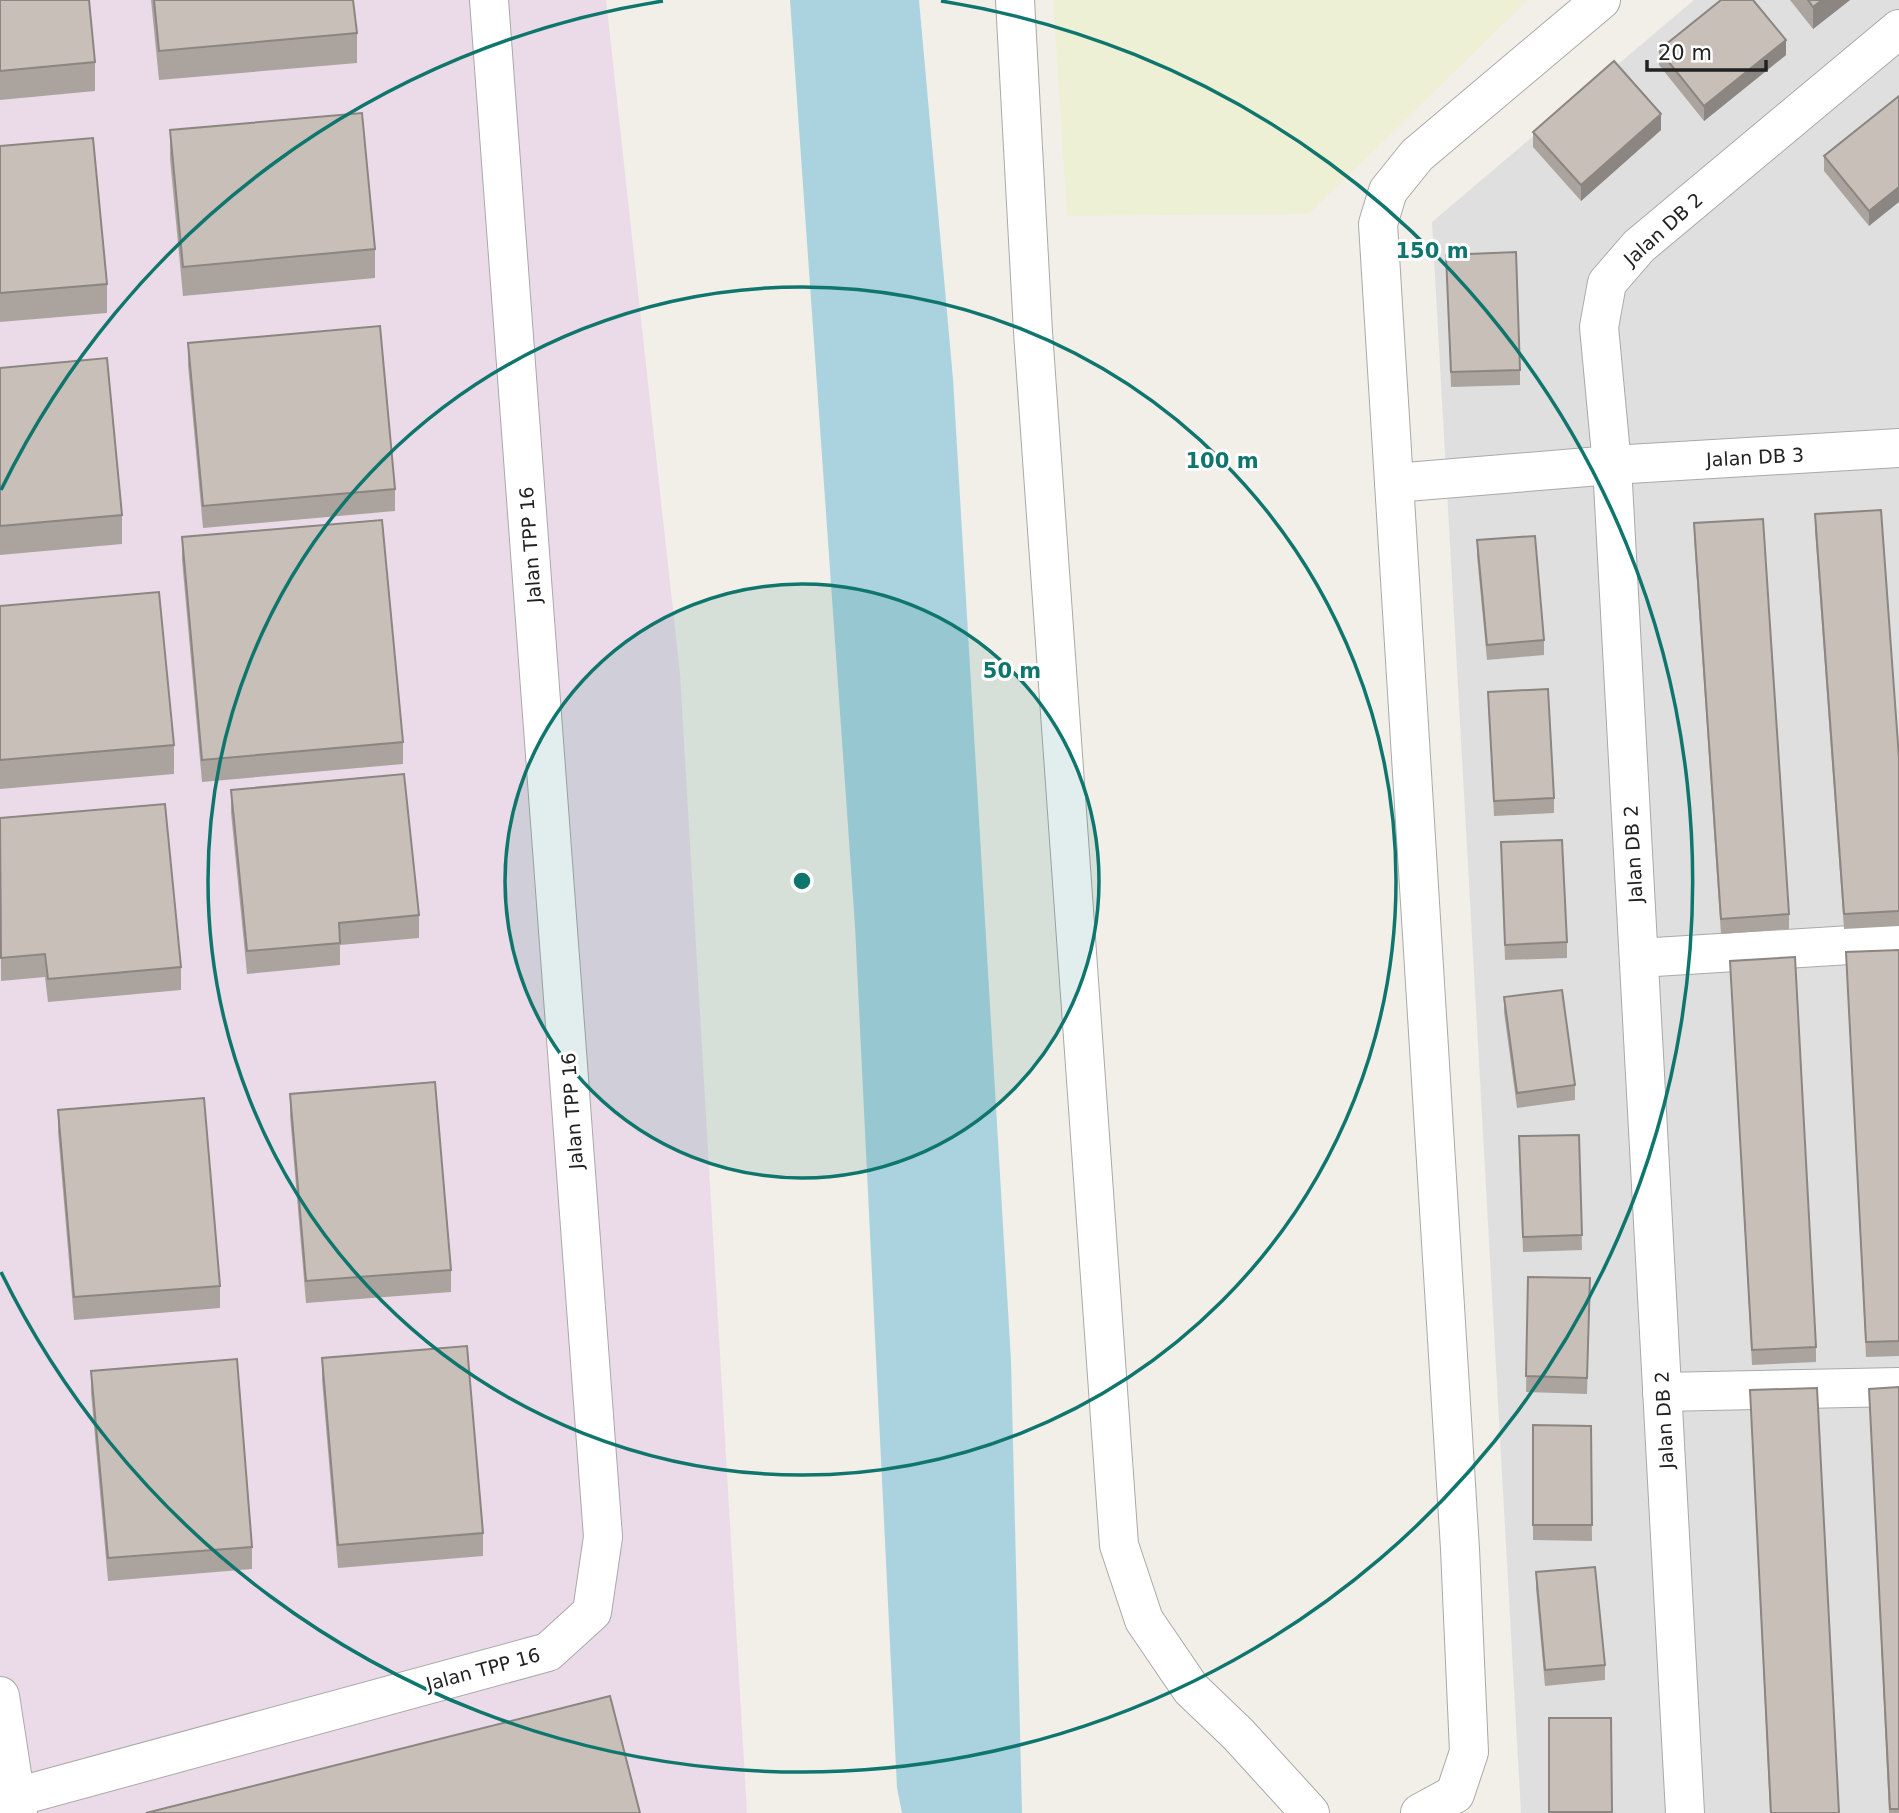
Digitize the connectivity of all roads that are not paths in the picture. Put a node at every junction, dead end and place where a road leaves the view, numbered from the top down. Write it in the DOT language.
graph roads {
  1 [pos="489,0"];
  2 [pos="1015,0"];
  3 [pos="1601,0"];
  4 [pos="1899,29"];
  5 [pos="1899,449"];
  6 [pos="1612,465"];
  7 [pos="1394,483"];
  8 [pos="1899,942"];
  9 [pos="1639,958"];
  10 [pos="1899,1387"];
  11 [pos="1662,1392"];
  12 [pos="0,1696"];
  13 [pos="17,1805"];
  14 [pos="1310,1813"];
  15 [pos="1420,1813"];
  16 [pos="1685,1813"];
  1 -- 13 [label="street, Jalan TPP 16"];
  2 -- 14 [label="street"];
  3 -- 7 [label="street"];
  4 -- 6 [label="street, Jalan DB 2"];
  5 -- 6 [label="street, Jalan DB 3"];
  6 -- 7 [label="street, Jalan DB 3"];
  6 -- 9 [label="street, Jalan DB 2"];
  7 -- 15 [label="street"];
  8 -- 9 [label="street"];
  9 -- 11 [label="street, Jalan DB 2"];
  10 -- 11 [label="street"];
  11 -- 16 [label="street, Jalan DB 2"];
  12 -- 13 [label="street"];
}
